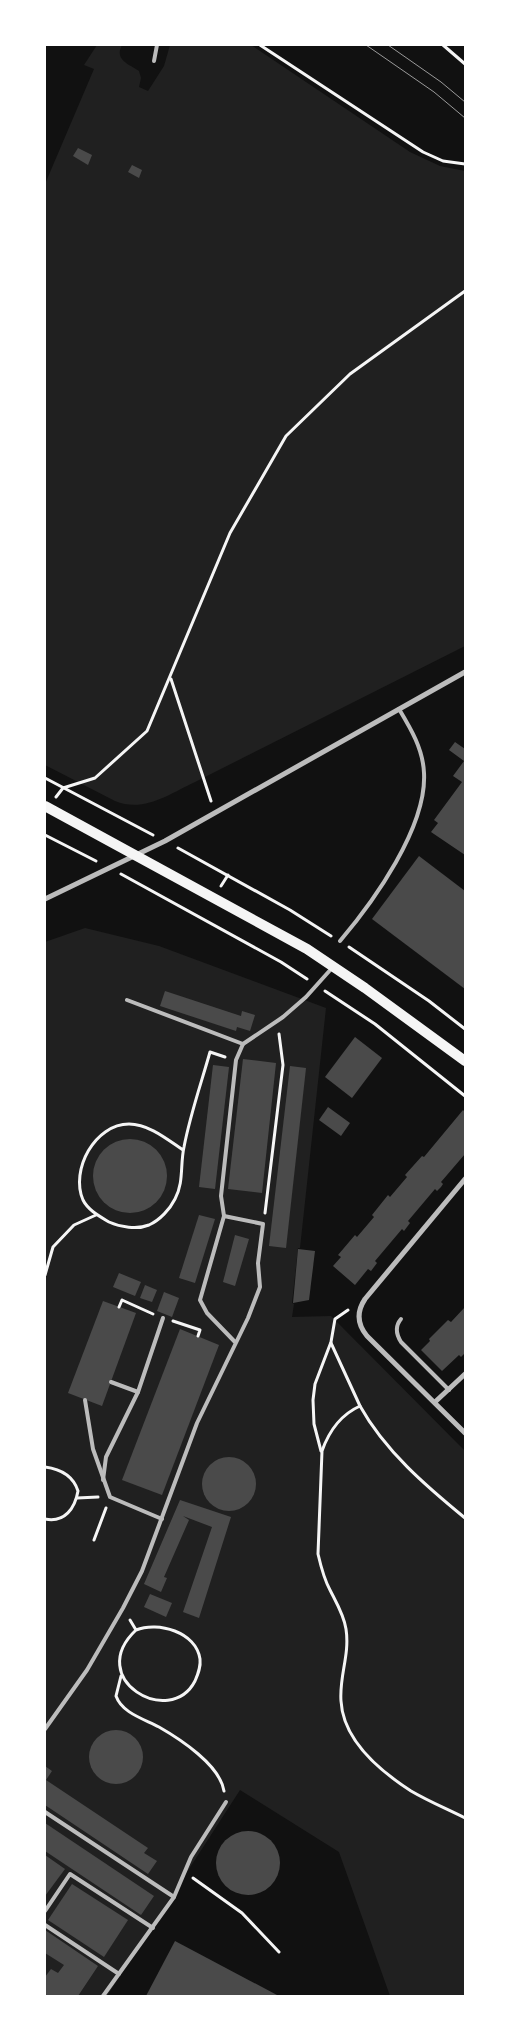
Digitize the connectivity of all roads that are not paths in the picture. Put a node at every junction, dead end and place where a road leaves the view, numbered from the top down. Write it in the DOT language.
graph roads {
  1 [pos="157,45"];
  2 [pos="154,61"];
  3 [pos="465,672"];
  4 [pos="399,710"];
  5 [pos="45,806"];
  6 [pos="137,856"];
  7 [pos="45,898"];
  8 [pos="340,941"];
  9 [pos="333,966"];
  10 [pos="127,1000"];
  11 [pos="244,1044"];
  12 [pos="465,1060"];
  13 [pos="465,1178"];
  14 [pos="224,1216"];
  15 [pos="163,1318"];
  16 [pos="401,1319"];
  17 [pos="236,1342"];
  18 [pos="465,1374"];
  19 [pos="111,1382"];
  20 [pos="449,1390"];
  21 [pos="138,1392"];
  22 [pos="85,1400"];
  23 [pos="435,1402"];
  24 [pos="465,1433"];
  25 [pos="103,1480"];
  26 [pos="162,1519"];
  27 [pos="45,1729"];
  28 [pos="226,1802"];
  29 [pos="45,1812"];
  30 [pos="174,1897"];
  31 [pos="45,1911"];
  32 [pos="45,1925"];
  33 [pos="153,1928"];
  34 [pos="119,1974"];
  35 [pos="103,1996"];
  1 -- 2 [label="lane"];
  3 -- 4 [label="street"];
  4 -- 6 [label="street"];
  4 -- 8 [label="lane"];
  5 -- 6 [label="main road"];
  6 -- 7 [label="street"];
  6 -- 9 [label="main road"];
  9 -- 11 [label="lane"];
  9 -- 12 [label="main road"];
  10 -- 11 [label="lane"];
  11 -- 14 [label="lane"];
  13 -- 23 [label="street"];
  14 -- 17 [label="lane"];
  14 -- 17 [label="lane"];
  15 -- 21 [label="lane"];
  16 -- 20 [label="lane"];
  17 -- 26 [label="lane"];
  18 -- 20 [label="street"];
  19 -- 21 [label="lane"];
  20 -- 23 [label="street"];
  21 -- 25 [label="lane"];
  22 -- 25 [label="lane"];
  23 -- 24 [label="street"];
  25 -- 26 [label="lane"];
  26 -- 27 [label="lane"];
  28 -- 30 [label="lane"];
  29 -- 30 [label="lane"];
  30 -- 33 [label="lane"];
  31 -- 33 [label="lane"];
  32 -- 34 [label="lane"];
  33 -- 34 [label="lane"];
  34 -- 35 [label="lane"];
}
